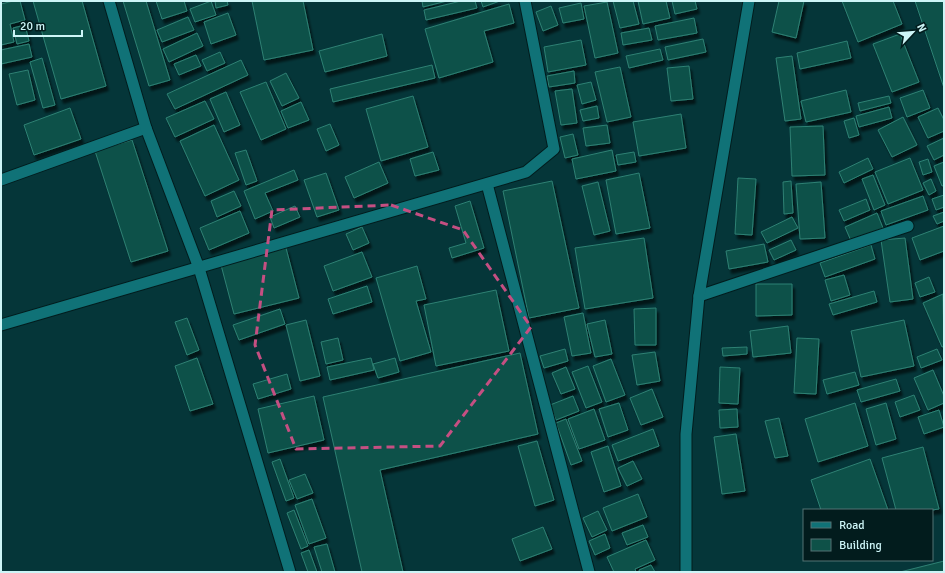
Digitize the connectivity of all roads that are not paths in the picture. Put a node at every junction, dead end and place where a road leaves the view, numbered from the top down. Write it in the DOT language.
graph roads {
  1 [pos="109,1"];
  2 [pos="525,1"];
  3 [pos="749,1"];
  4 [pos="146,128"];
  5 [pos="1,180"];
  6 [pos="487,184"];
  7 [pos="908,226"];
  8 [pos="199,268"];
  9 [pos="699,296"];
  10 [pos="1,325"];
  11 [pos="290,572"];
  12 [pos="589,572"];
  13 [pos="686,572"];
  1 -- 4 [label="street"];
  2 -- 6 [label="street"];
  3 -- 9 [label="street"];
  4 -- 5 [label="street"];
  4 -- 8 [label="street"];
  6 -- 8 [label="street"];
  6 -- 12 [label="street"];
  7 -- 9 [label="street"];
  8 -- 10 [label="street"];
  8 -- 11 [label="street"];
  9 -- 13 [label="street"];
}
